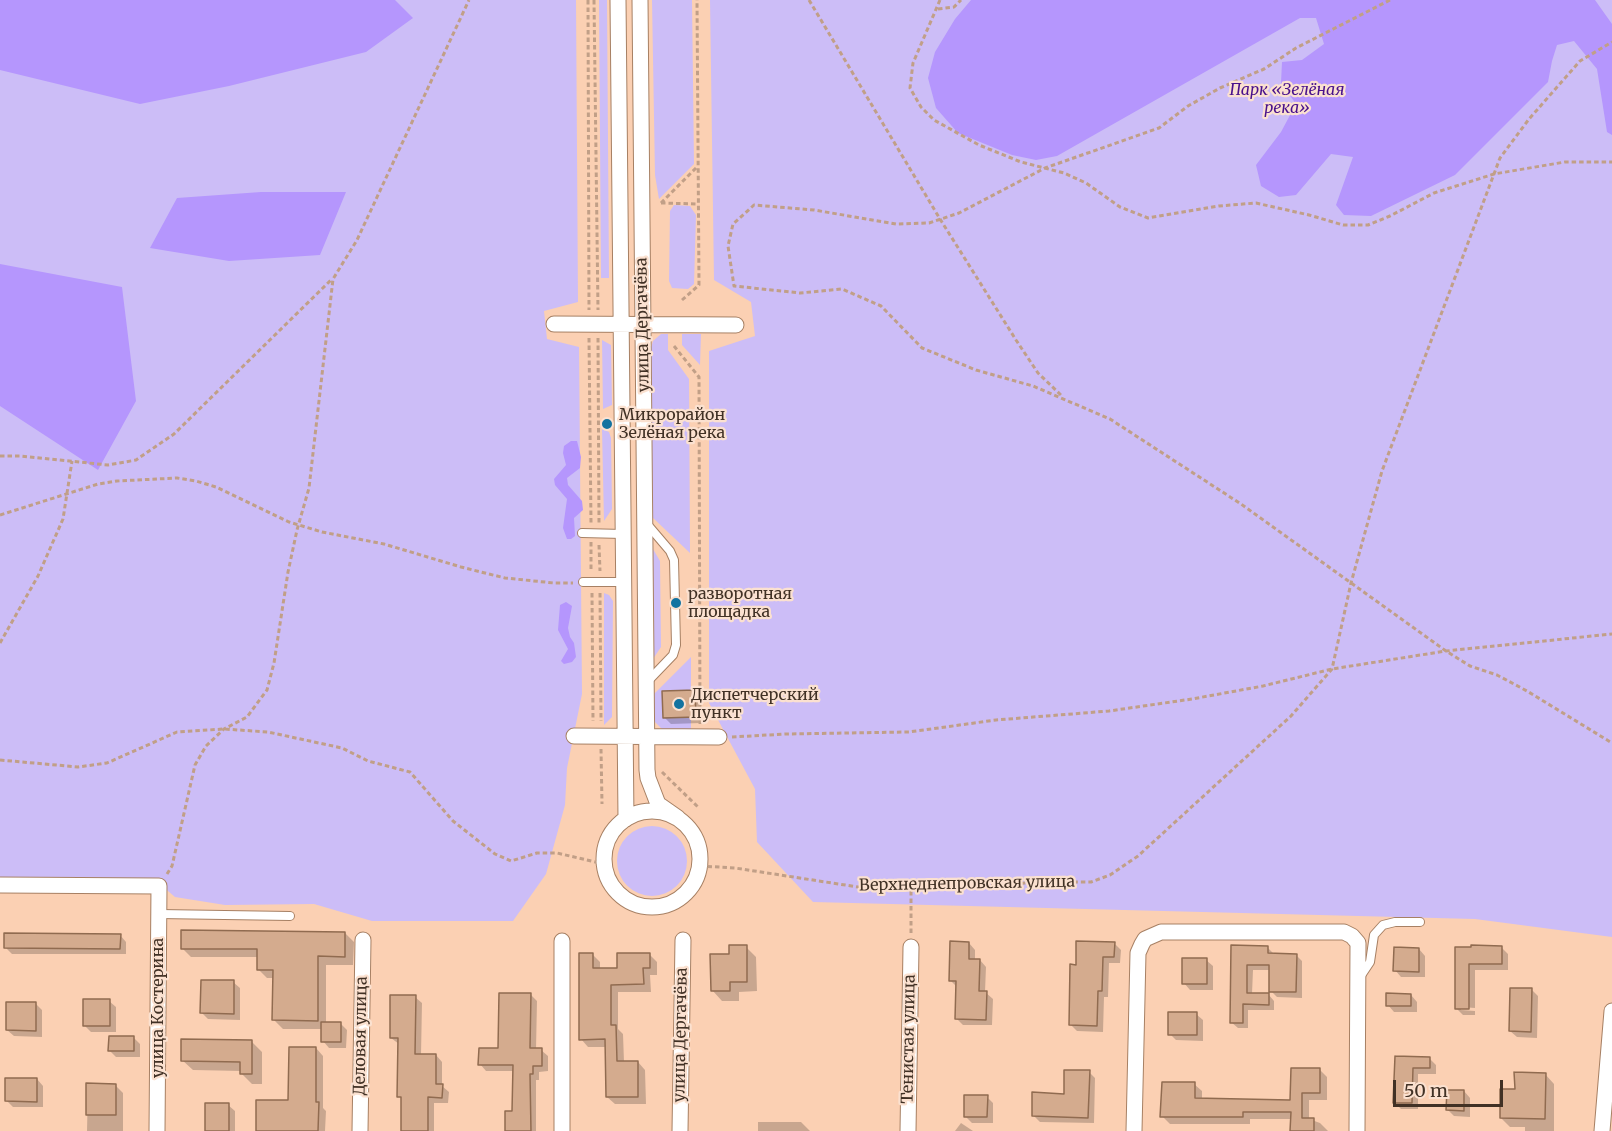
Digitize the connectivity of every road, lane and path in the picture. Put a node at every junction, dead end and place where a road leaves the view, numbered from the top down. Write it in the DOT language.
graph roads {
  1 [pos="469,0"];
  2 [pos="588,0"];
  3 [pos="594,0"];
  4 [pos="618,0"];
  5 [pos="640,0"];
  6 [pos="697,0"];
  7 [pos="809,0"];
  8 [pos="940,0"];
  9 [pos="961,0"];
  10 [pos="1390,0"];
  11 [pos="938,9"];
  12 [pos="1612,42"];
  13 [pos="1612,162"];
  14 [pos="699,166"];
  15 [pos="1045,168"];
  16 [pos="1494,174"];
  17 [pos="699,204"];
  18 [pos="940,219"];
  19 [pos="333,279"];
  20 [pos="682,300"];
  21 [pos="554,324"];
  22 [pos="593,324"];
  23 [pos="632,324"];
  24 [pos="736,325"];
  25 [pos="674,346"];
  26 [pos="1065,399"];
  27 [pos="0,456"];
  28 [pos="72,461"];
  29 [pos="67,494"];
  30 [pos="0,515"];
  31 [pos="645,522"];
  32 [pos="299,525"];
  33 [pos="582,533"];
  34 [pos="595,533"];
  35 [pos="623,534"];
  36 [pos="582,582"];
  37 [pos="596,582"];
  38 [pos="623,582"];
  39 [pos="1351,583"];
  40 [pos="1612,634"];
  41 [pos="0,643"];
  42 [pos="1446,651"];
  43 [pos="1332,669"];
  44 [pos="646,682"];
  45 [pos="224,729"];
  46 [pos="700,729"];
  47 [pos="574,736"];
  48 [pos="647,736"];
  49 [pos="597,737"];
  50 [pos="625,737"];
  51 [pos="726,737"];
  52 [pos="1612,743"];
  53 [pos="0,760"];
  54 [pos="602,804"];
  55 [pos="678,818"];
  56 [pos="626,819"];
  57 [pos="604,864"];
  58 [pos="700,866"];
  59 [pos="0,885"];
  60 [pos="159,886"];
  61 [pos="911,887"];
  62 [pos="159,914"];
  63 [pos="290,916"];
  64 [pos="1419,922"];
  65 [pos="363,940"];
  66 [pos="683,940"];
  67 [pos="562,941"];
  68 [pos="911,947"];
  69 [pos="1357,980"];
  70 [pos="1612,1011"];
  71 [pos="157,1131"];
  72 [pos="360,1131"];
  73 [pos="562,1131"];
  74 [pos="680,1131"];
  75 [pos="908,1131"];
  76 [pos="1134,1131"];
  77 [pos="1357,1131"];
  78 [pos="1602,1131"];
  1 -- 19 [label="path"];
  2 -- 22 [label="path"];
  3 -- 22 [label="path"];
  4 -- 23 [label="street, улица Дергачёва"];
  5 -- 23 [label="street, улица Дергачёва"];
  6 -- 14 [label="path"];
  7 -- 18 [label="path"];
  8 -- 11 [label="path"];
  9 -- 11 [label="path"];
  10 -- 15 [label="path"];
  11 -- 15 [label="path"];
  12 -- 16 [label="path"];
  13 -- 16 [label="path"];
  14 -- 17 [label="path"];
  14 -- 17 [label="path"];
  15 -- 16 [label="path"];
  15 -- 18 [label="path"];
  16 -- 39 [label="path"];
  17 -- 20 [label="path"];
  18 -- 26 [label="path"];
  18 -- 26 [label="path"];
  19 -- 28 [label="path"];
  19 -- 32 [label="path"];
  21 -- 22 [label="street"];
  22 -- 23 [label="street"];
  22 -- 34 [label="path"];
  22 -- 34 [label="path"];
  23 -- 24 [label="street"];
  23 -- 31 [label="street, улица Дергачёва"];
  23 -- 35 [label="street, улица Дергачёва"];
  25 -- 46 [label="path"];
  26 -- 39 [label="path"];
  27 -- 28 [label="path"];
  28 -- 29 [label="path"];
  29 -- 30 [label="path"];
  29 -- 32 [label="path"];
  29 -- 41 [label="path"];
  31 -- 44 [label="street, улица Дергачёва"];
  31 -- 44 [label="lane"];
  32 -- 36 [label="path"];
  32 -- 45 [label="path"];
  33 -- 34 [label="lane"];
  34 -- 35 [label="lane"];
  34 -- 37 [label="path"];
  34 -- 37 [label="path"];
  35 -- 38 [label="street, улица Дергачёва"];
  36 -- 37 [label="lane"];
  37 -- 38 [label="lane"];
  37 -- 49 [label="path"];
  37 -- 49 [label="path"];
  38 -- 50 [label="street, улица Дергачёва"];
  39 -- 42 [label="path"];
  39 -- 43 [label="path"];
  40 -- 42 [label="path"];
  42 -- 43 [label="path"];
  42 -- 52 [label="path"];
  43 -- 51 [label="path"];
  43 -- 61 [label="path, Верхнеднепровская улица"];
  44 -- 48 [label="street, улица Дергачёва"];
  45 -- 53 [label="path"];
  45 -- 57 [label="path"];
  45 -- 60 [label="path"];
  47 -- 49 [label="street"];
  48 -- 50 [label="street"];
  48 -- 51 [label="street"];
  48 -- 55 [label="street, улица Дергачёва"];
  49 -- 50 [label="street"];
  49 -- 54 [label="path"];
  50 -- 56 [label="street, улица Дергачёва"];
  55 -- 56 [label="street"];
  55 -- 58 [label="street"];
  56 -- 57 [label="street"];
  57 -- 58 [label="street"];
  58 -- 61 [label="path, Верхнеднепровская улица"];
  59 -- 60 [label="street"];
  60 -- 62 [label="street, улица Костерина"];
  61 -- 68 [label="path"];
  62 -- 63 [label="lane"];
  62 -- 71 [label="street, улица Костерина"];
  64 -- 69 [label="lane"];
  65 -- 72 [label="street, Деловая улица"];
  66 -- 74 [label="street, улица Дергачёва"];
  67 -- 73 [label="street"];
  68 -- 75 [label="street, Тенистая улица"];
  69 -- 76 [label="street"];
  69 -- 77 [label="street"];
  70 -- 78 [label="street"];
}
